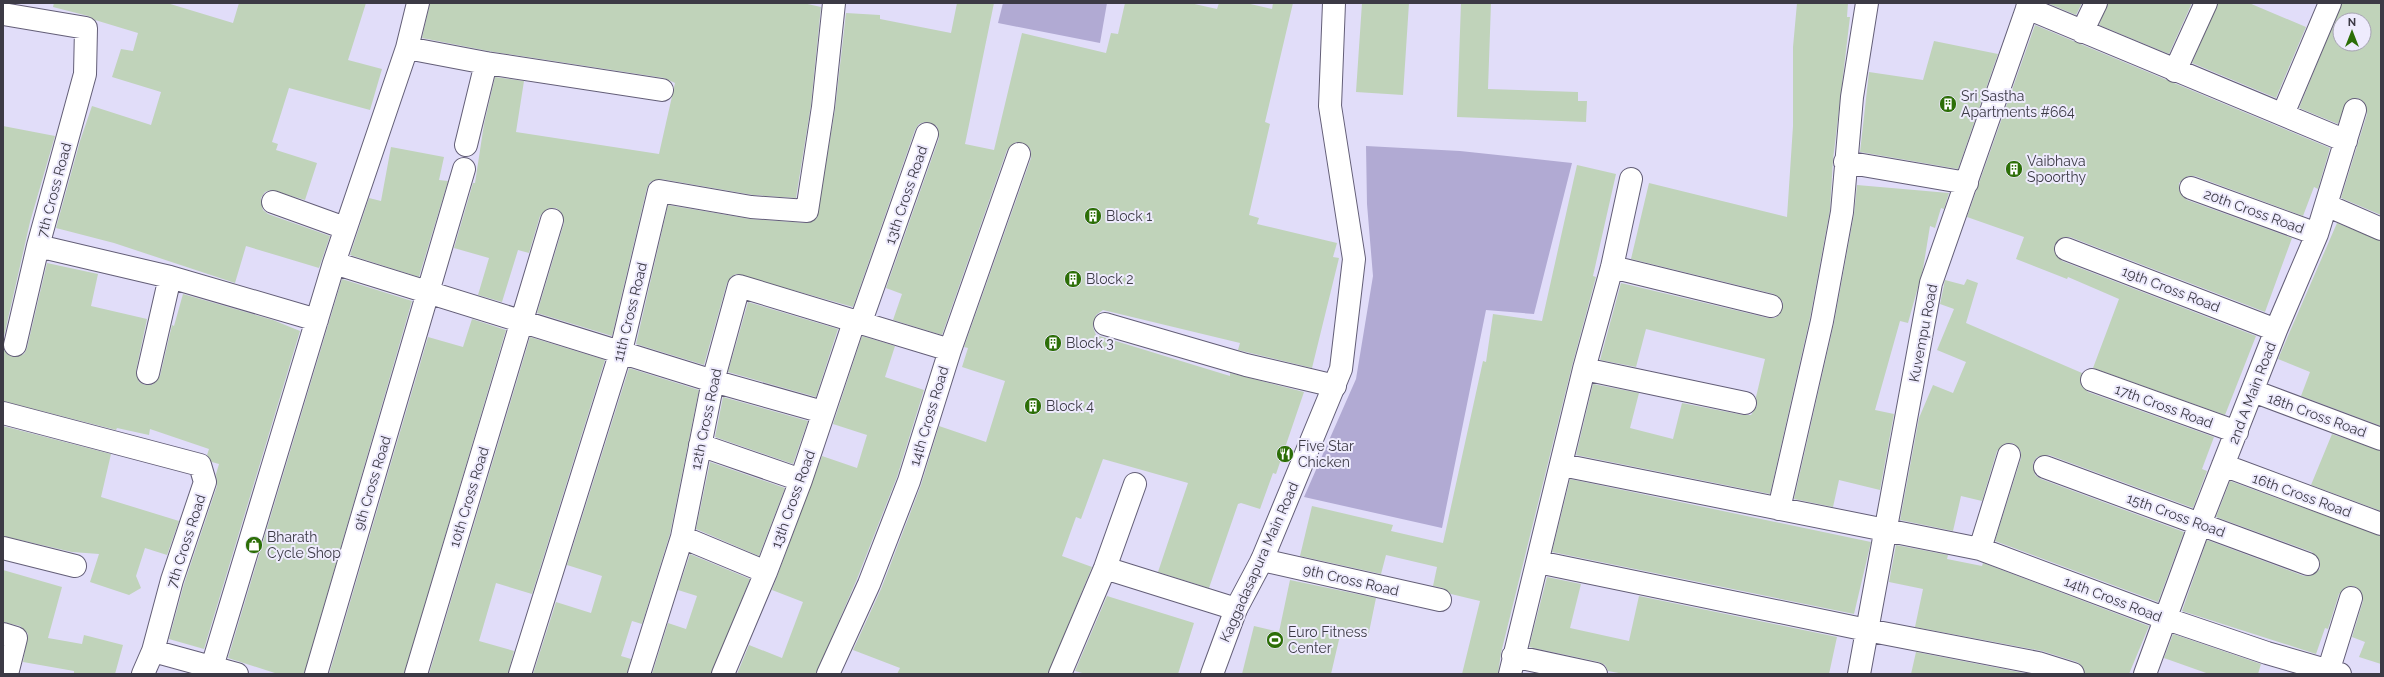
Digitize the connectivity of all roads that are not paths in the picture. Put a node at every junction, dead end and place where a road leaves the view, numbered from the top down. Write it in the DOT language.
graph roads {
  1 [pos="418,3"];
  2 [pos="834,3"];
  3 [pos="1334,3"];
  4 [pos="1867,3"];
  5 [pos="2096,3"];
  6 [pos="2206,3"];
  7 [pos="2330,3"];
  8 [pos="2028,5"];
  9 [pos="3,14"];
  10 [pos="2082,32"];
  11 [pos="407,48"];
  12 [pos="486,63"];
  13 [pos="2175,71"];
  14 [pos="662,90"];
  15 [pos="2355,110"];
  16 [pos="2283,114"];
  17 [pos="927,134"];
  18 [pos="2346,141"];
  19 [pos="466,145"];
  20 [pos="1019,154"];
  21 [pos="1845,162"];
  22 [pos="464,169"];
  23 [pos="1631,179"];
  24 [pos="1967,183"];
  25 [pos="2191,188"];
  26 [pos="273,202"];
  27 [pos="2326,205"];
  28 [pos="552,220"];
  29 [pos="346,228"];
  30 [pos="2381,229"];
  31 [pos="2317,234"];
  32 [pos="38,246"];
  33 [pos="2066,249"];
  34 [pos="334,263"];
  35 [pos="1612,267"];
  36 [pos="170,277"];
  37 [pos="429,292"];
  38 [pos="1771,306"];
  39 [pos="317,320"];
  40 [pos="523,321"];
  41 [pos="857,323"];
  42 [pos="1105,324"];
  43 [pos="2276,330"];
  44 [pos="15,345"];
  45 [pos="950,350"];
  46 [pos="621,351"];
  47 [pos="1584,370"];
  48 [pos="148,373"];
  49 [pos="2092,380"];
  50 [pos="713,381"];
  51 [pos="1334,386"];
  52 [pos="2253,391"];
  53 [pos="1745,403"];
  54 [pos="823,412"];
  55 [pos="3,413"];
  56 [pos="2237,432"];
  57 [pos="2381,439"];
  58 [pos="700,445"];
  59 [pos="2009,455"];
  60 [pos="1562,465"];
  61 [pos="2223,465"];
  62 [pos="2045,467"];
  63 [pos="801,480"];
  64 [pos="1135,484"];
  65 [pos="1779,509"];
  66 [pos="2200,524"];
  67 [pos="2381,524"];
  68 [pos="1885,531"];
  69 [pos="682,537"];
  70 [pos="3,548"];
  71 [pos="1980,549"];
  72 [pos="1262,560"];
  73 [pos="1538,562"];
  74 [pos="2308,564"];
  75 [pos="75,566"];
  76 [pos="1105,568"];
  77 [pos="766,572"];
  78 [pos="2351,598"];
  79 [pos="1440,600"];
  80 [pos="1236,609"];
  81 [pos="2164,618"];
  82 [pos="1867,630"];
  83 [pos="3,634"];
  84 [pos="153,652"];
  85 [pos="1511,665"];
  86 [pos="212,667"];
  87 [pos="2334,673"];
  88 [pos="7,674"];
  89 [pos="143,674"];
  90 [pos="237,674"];
  91 [pos="316,674"];
  92 [pos="416,674"];
  93 [pos="520,674"];
  94 [pos="639,674"];
  95 [pos="724,674"];
  96 [pos="828,674"];
  97 [pos="1060,674"];
  98 [pos="1212,674"];
  99 [pos="1596,674"];
  100 [pos="1859,674"];
  101 [pos="2074,674"];
  102 [pos="2145,674"];
  1 -- 11 [label="street"];
  2 -- 46 [label="street, 11th Cross Road"];
  3 -- 51 [label="street, Kaggadasapura Main Road"];
  4 -- 21 [label="street"];
  5 -- 10 [label="street"];
  6 -- 13 [label="street"];
  7 -- 16 [label="street"];
  8 -- 10 [label="street"];
  8 -- 24 [label="street, Kuvempu Road"];
  9 -- 32 [label="street, 7th Cross Road"];
  10 -- 13 [label="street"];
  11 -- 12 [label="street"];
  11 -- 29 [label="street"];
  12 -- 14 [label="street"];
  12 -- 19 [label="street"];
  13 -- 16 [label="street"];
  15 -- 18 [label="street, 2nd A Main Road"];
  16 -- 18 [label="street"];
  17 -- 41 [label="street, 13th Cross Road"];
  18 -- 27 [label="street, 2nd A Main Road"];
  20 -- 45 [label="street, 14th Cross Road"];
  21 -- 24 [label="street"];
  21 -- 65 [label="street"];
  22 -- 37 [label="street, 9th Cross Road"];
  23 -- 35 [label="street"];
  24 -- 68 [label="street, Kuvempu Road"];
  25 -- 31 [label="street, 20th Cross Road"];
  26 -- 29 [label="street"];
  27 -- 30 [label="street"];
  27 -- 31 [label="street, 2nd A Main Road"];
  28 -- 40 [label="street, 10th Cross Road"];
  29 -- 34 [label="street"];
  31 -- 43 [label="street, 2nd A Main Road"];
  32 -- 36 [label="street, 7th Cross Road"];
  32 -- 44 [label="street"];
  33 -- 43 [label="street, 19th Cross Road"];
  34 -- 37 [label="street"];
  34 -- 39 [label="street"];
  35 -- 38 [label="street"];
  35 -- 47 [label="street"];
  36 -- 39 [label="street, 7th Cross Road"];
  36 -- 48 [label="street"];
  37 -- 40 [label="street"];
  37 -- 91 [label="street, 9th Cross Road"];
  39 -- 86 [label="street"];
  40 -- 46 [label="street"];
  40 -- 92 [label="street, 10th Cross Road"];
  41 -- 45 [label="street"];
  41 -- 50 [label="street, 12th Cross Road"];
  41 -- 54 [label="street, 13th Cross Road"];
  42 -- 51 [label="street"];
  43 -- 52 [label="street, 2nd A Main Road"];
  45 -- 96 [label="street, 14th Cross Road"];
  46 -- 50 [label="street"];
  46 -- 93 [label="street, 11th Cross Road"];
  47 -- 53 [label="street"];
  47 -- 60 [label="street"];
  49 -- 56 [label="street, 17th Cross Road"];
  50 -- 54 [label="street"];
  50 -- 58 [label="street, 12th Cross Road"];
  51 -- 72 [label="street, Kaggadasapura Main Road"];
  52 -- 56 [label="street, 2nd A Main Road"];
  52 -- 57 [label="street, 18th Cross Road"];
  54 -- 63 [label="street, 13th Cross Road"];
  55 -- 84 [label="street, 7th Cross Road"];
  56 -- 61 [label="street, 2nd A Main Road"];
  58 -- 63 [label="street"];
  58 -- 69 [label="street, 12th Cross Road"];
  59 -- 71 [label="street"];
  60 -- 65 [label="street, 14th Cross Road"];
  60 -- 73 [label="street"];
  61 -- 66 [label="street, 2nd A Main Road"];
  61 -- 67 [label="street, 16th Cross Road"];
  62 -- 66 [label="street, 15th Cross Road"];
  63 -- 77 [label="street, 13th Cross Road"];
  64 -- 76 [label="street"];
  65 -- 68 [label="street, 14th Cross Road"];
  66 -- 74 [label="street, 15th Cross Road"];
  66 -- 81 [label="street, 2nd A Main Road"];
  68 -- 71 [label="street, 14th Cross Road"];
  68 -- 82 [label="street, Kuvempu Road"];
  69 -- 77 [label="street"];
  69 -- 94 [label="street, 12th Cross Road"];
  70 -- 75 [label="street"];
  71 -- 81 [label="street, 14th Cross Road"];
  72 -- 79 [label="street, 9th Cross Road"];
  72 -- 80 [label="street, Kaggadasapura Main Road"];
  73 -- 82 [label="street"];
  73 -- 85 [label="street"];
  76 -- 80 [label="street"];
  76 -- 97 [label="street"];
  77 -- 95 [label="street, 13th Cross Road"];
  78 -- 87 [label="street"];
  80 -- 98 [label="street, Kaggadasapura Main Road"];
  81 -- 87 [label="street, 14th Cross Road"];
  81 -- 102 [label="street, 2nd A Main Road"];
  82 -- 100 [label="street, Kuvempu Road"];
  82 -- 101 [label="street"];
  83 -- 88 [label="street"];
  84 -- 86 [label="street"];
  84 -- 89 [label="street"];
  85 -- 99 [label="street"];
  86 -- 90 [label="street"];
}
